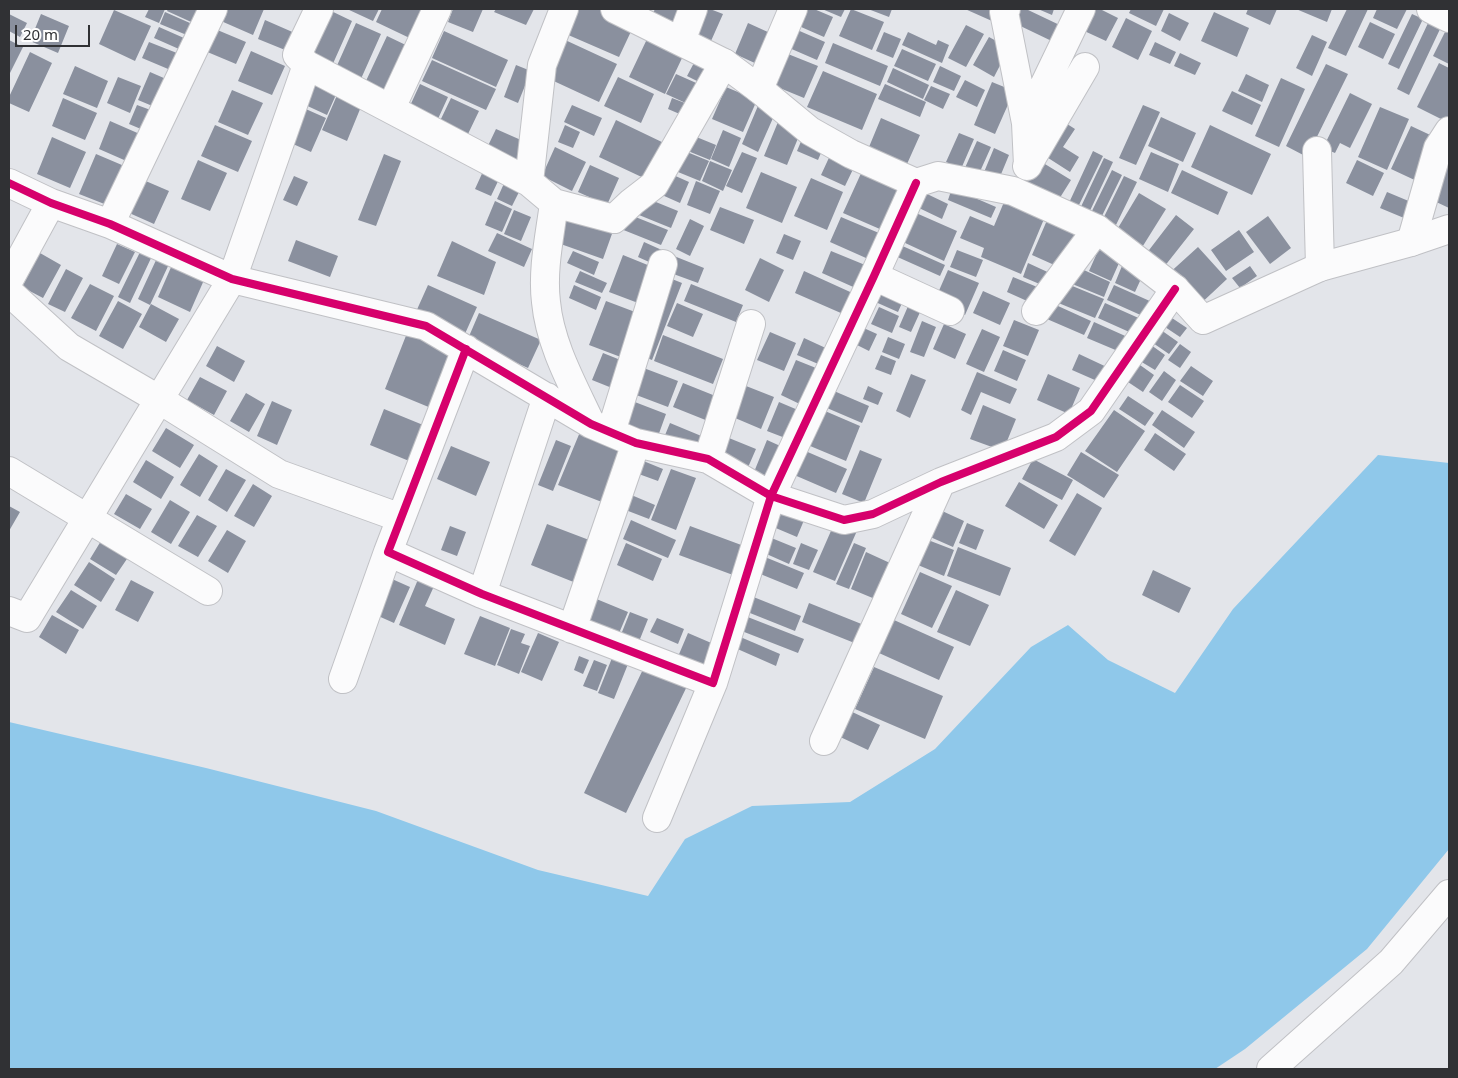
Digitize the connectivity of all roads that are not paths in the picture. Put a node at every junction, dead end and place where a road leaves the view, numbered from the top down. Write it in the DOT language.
graph roads {
  1 [pos="319,9"];
  2 [pos="437,9"];
  3 [pos="564,9"];
  4 [pos="615,9"];
  5 [pos="694,9"];
  6 [pos="793,9"];
  7 [pos="1006,9"];
  8 [pos="1081,9"];
  9 [pos="1431,9"];
  10 [pos="209,10"];
  11 [pos="1449,18"];
  12 [pos="680,41"];
  13 [pos="724,63"];
  14 [pos="307,65"];
  15 [pos="1085,67"];
  16 [pos="759,89"];
  17 [pos="391,108"];
  18 [pos="1026,123"];
  19 [pos="1449,131"];
  20 [pos="1317,151"];
  21 [pos="1028,165"];
  22 [pos="529,182"];
  23 [pos="916,183"];
  24 [pos="9,184"];
  25 [pos="1013,191"];
  26 [pos="51,203"];
  27 [pos="554,203"];
  28 [pos="110,224"];
  29 [pos="1097,229"];
  30 [pos="1449,229"];
  31 [pos="1411,242"];
  32 [pos="663,264"];
  33 [pos="1320,267"];
  34 [pos="874,276"];
  35 [pos="232,279"];
  36 [pos="9,280"];
  37 [pos="1175,289"];
  38 [pos="9,292"];
  39 [pos="1036,310"];
  40 [pos="950,311"];
  41 [pos="751,324"];
  42 [pos="466,349"];
  43 [pos="547,397"];
  44 [pos="160,400"];
  45 [pos="601,428"];
  46 [pos="636,443"];
  47 [pos="708,459"];
  48 [pos="9,471"];
  49 [pos="941,482"];
  50 [pos="771,496"];
  51 [pos="87,518"];
  52 [pos="402,518"];
  53 [pos="388,552"];
  54 [pos="208,590"];
  55 [pos="482,594"];
  56 [pos="9,611"];
  57 [pos="572,629"];
  58 [pos="342,680"];
  59 [pos="714,683"];
  60 [pos="824,741"];
  61 [pos="657,818"];
  62 [pos="1449,894"];
  63 [pos="1271,1069"];
  1 -- 14 [label="street"];
  2 -- 17 [label="street"];
  3 -- 22 [label="street"];
  4 -- 12 [label="street"];
  5 -- 12 [label="street"];
  6 -- 16 [label="street"];
  7 -- 18 [label="street"];
  8 -- 18 [label="street"];
  9 -- 11 [label="street"];
  10 -- 28 [label="street"];
  12 -- 13 [label="street"];
  13 -- 16 [label="street"];
  13 -- 27 [label="street"];
  14 -- 17 [label="street"];
  14 -- 35 [label="street"];
  15 -- 21 [label="street"];
  16 -- 23 [label="street"];
  17 -- 22 [label="street"];
  18 -- 21 [label="street"];
  19 -- 31 [label="street"];
  20 -- 33 [label="street"];
  21 -- 25 [label="street"];
  22 -- 27 [label="street"];
  23 -- 25 [label="street"];
  23 -- 34 [label="street"];
  24 -- 26 [label="street"];
  25 -- 29 [label="street"];
  26 -- 28 [label="street"];
  26 -- 36 [label="street"];
  27 -- 45 [label="street"];
  28 -- 35 [label="street"];
  29 -- 37 [label="street"];
  29 -- 39 [label="street"];
  30 -- 31 [label="street"];
  31 -- 33 [label="street"];
  32 -- 45 [label="street"];
  33 -- 37 [label="street"];
  34 -- 40 [label="street"];
  34 -- 50 [label="street"];
  35 -- 42 [label="street"];
  35 -- 44 [label="street"];
  37 -- 49 [label="street"];
  38 -- 44 [label="street"];
  41 -- 47 [label="street"];
  42 -- 43 [label="street"];
  42 -- 52 [label="street"];
  43 -- 45 [label="street"];
  43 -- 55 [label="street"];
  44 -- 51 [label="street"];
  44 -- 52 [label="street"];
  45 -- 46 [label="street"];
  46 -- 47 [label="street"];
  46 -- 57 [label="street"];
  47 -- 50 [label="street"];
  48 -- 51 [label="street"];
  49 -- 50 [label="street"];
  49 -- 60 [label="street"];
  50 -- 59 [label="street"];
  51 -- 54 [label="street"];
  51 -- 56 [label="street"];
  52 -- 53 [label="street"];
  53 -- 55 [label="street"];
  53 -- 58 [label="street"];
  55 -- 57 [label="street"];
  57 -- 59 [label="street"];
  59 -- 61 [label="street"];
  62 -- 63 [label="street"];
}
